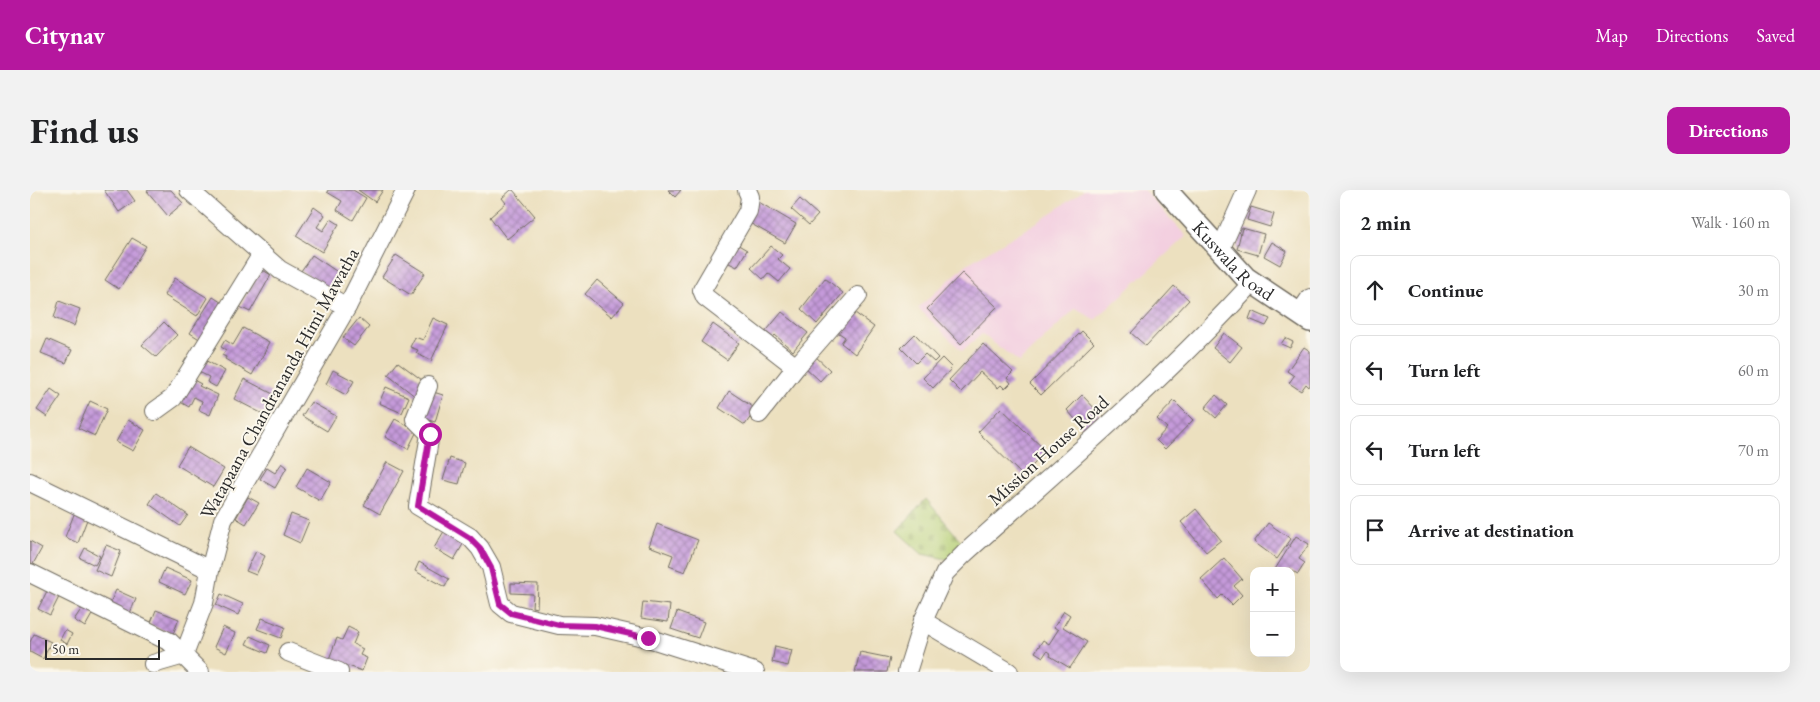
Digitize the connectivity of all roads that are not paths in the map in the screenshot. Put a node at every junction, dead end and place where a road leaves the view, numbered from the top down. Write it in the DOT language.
graph roads {
  1 [pos="189,190"];
  2 [pos="406,190"];
  3 [pos="747,190"];
  4 [pos="1166,190"];
  5 [pos="1247,190"];
  6 [pos="1220,250"];
  7 [pos="262,254"];
  8 [pos="1253,282"];
  9 [pos="858,296"];
  10 [pos="347,307"];
  11 [pos="1306,311"];
  12 [pos="796,367"];
  13 [pos="428,386"];
  14 [pos="155,411"];
  15 [pos="759,414"];
  16 [pos="30,482"];
  17 [pos="210,570"];
  18 [pos="30,573"];
  19 [pos="923,621"];
  20 [pos="288,652"];
  21 [pos="184,655"];
  22 [pos="153,664"];
  23 [pos="200,672"];
  24 [pos="339,672"];
  25 [pos="755,672"];
  26 [pos="907,672"];
  27 [pos="1009,672"];
  1 -- 7 [label="street"];
  2 -- 10 [label="street, Watapaana Chandrananda Himi Mawatha"];
  3 -- 12 [label="street"];
  4 -- 6 [label="street, Kuswala Road"];
  5 -- 6 [label="street"];
  6 -- 8 [label="street, Kuswala Road"];
  7 -- 10 [label="street"];
  7 -- 14 [label="street"];
  8 -- 11 [label="street, Kuswala Road"];
  8 -- 19 [label="street, Mission House Road"];
  9 -- 12 [label="street"];
  10 -- 17 [label="street, Watapaana Chandrananda Himi Mawatha"];
  12 -- 15 [label="street"];
  13 -- 25 [label="street"];
  16 -- 17 [label="street"];
  17 -- 21 [label="street, Watapaana Chandrananda Himi Mawatha"];
  18 -- 21 [label="street"];
  19 -- 26 [label="street, Mission House Road"];
  19 -- 27 [label="street"];
  20 -- 24 [label="street"];
  21 -- 22 [label="street"];
  21 -- 23 [label="street"];
}
